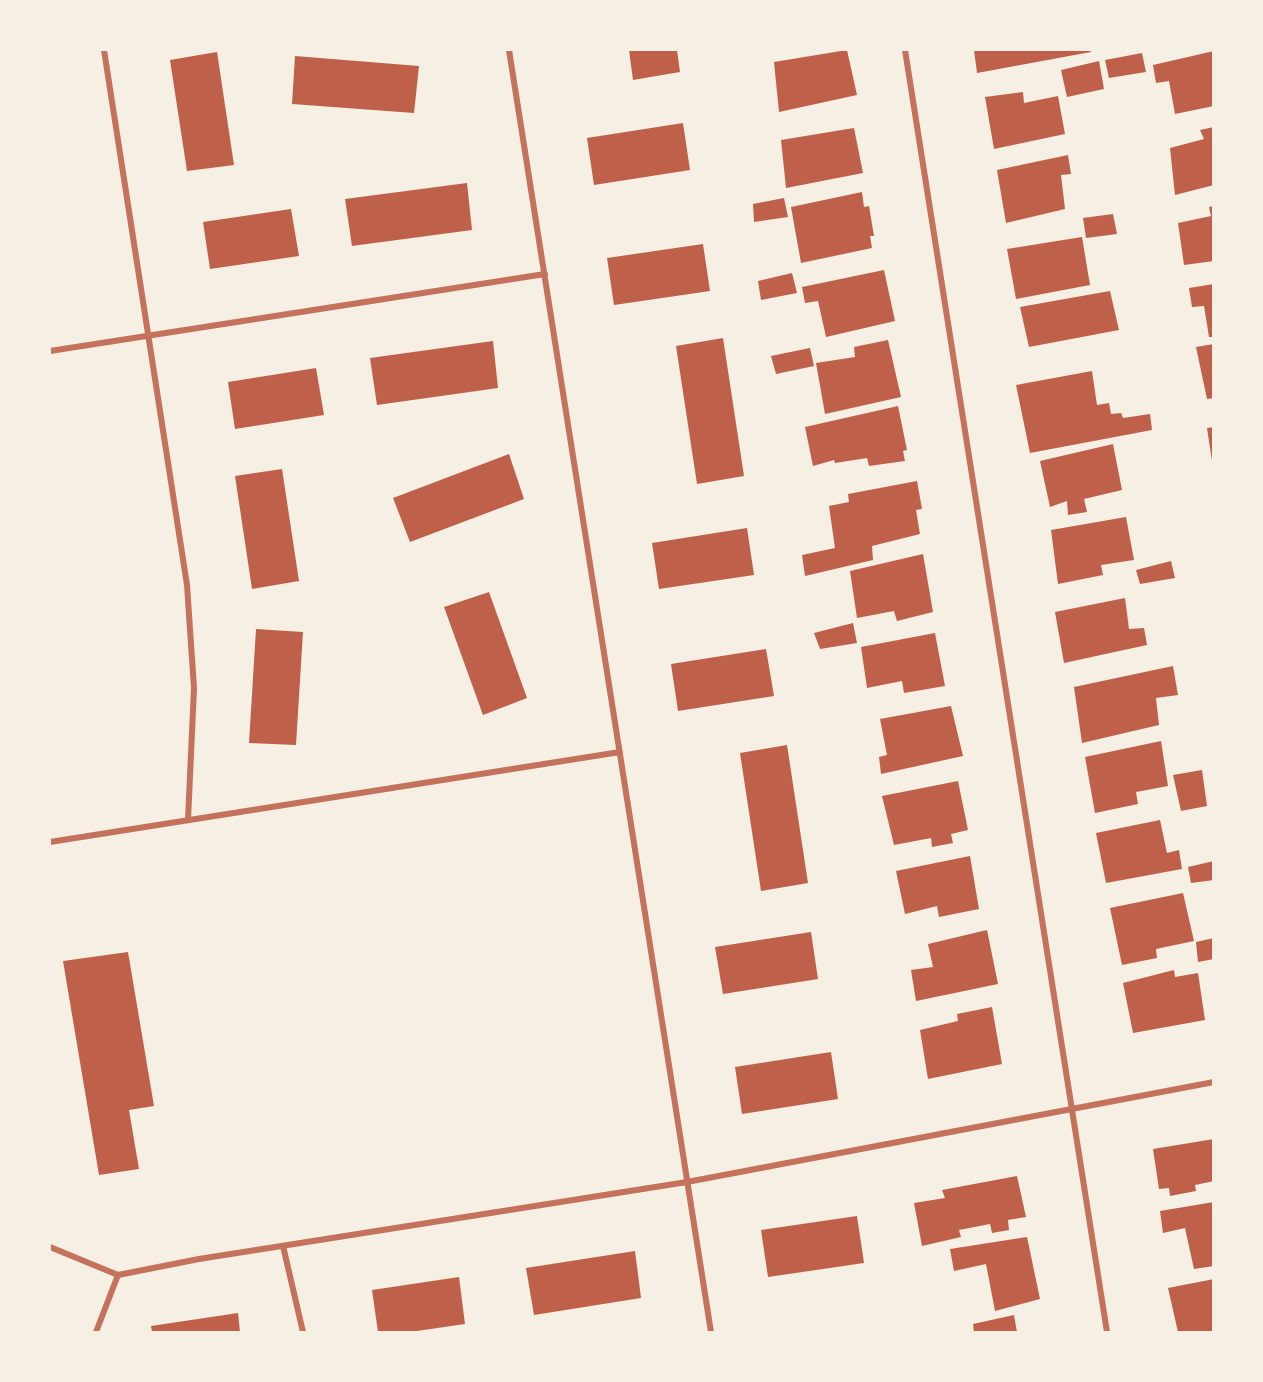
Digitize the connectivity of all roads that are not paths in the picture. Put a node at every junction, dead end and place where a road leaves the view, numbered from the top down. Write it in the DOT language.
graph roads {
  1 [pos="104,50"];
  2 [pos="509,50"];
  3 [pos="905,50"];
  4 [pos="545,274"];
  5 [pos="149,335"];
  6 [pos="50,351"];
  7 [pos="620,752"];
  8 [pos="188,820"];
  9 [pos="50,842"];
  10 [pos="1214,1082"];
  11 [pos="1071,1109"];
  12 [pos="687,1182"];
  13 [pos="283,1246"];
  14 [pos="50,1247"];
  15 [pos="118,1275"];
  16 [pos="96,1332"];
  17 [pos="303,1332"];
  18 [pos="711,1332"];
  19 [pos="1107,1332"];
  1 -- 5 [label="street"];
  2 -- 4 [label="street"];
  3 -- 11 [label="street"];
  4 -- 5 [label="street"];
  4 -- 7 [label="street"];
  5 -- 6 [label="street"];
  5 -- 8 [label="street"];
  7 -- 8 [label="street"];
  7 -- 12 [label="street"];
  8 -- 9 [label="street"];
  10 -- 11 [label="street"];
  11 -- 12 [label="street"];
  11 -- 19 [label="street"];
  12 -- 13 [label="street"];
  12 -- 18 [label="street"];
  13 -- 15 [label="street"];
  13 -- 17 [label="street"];
  14 -- 15 [label="street"];
  15 -- 16 [label="street"];
}
